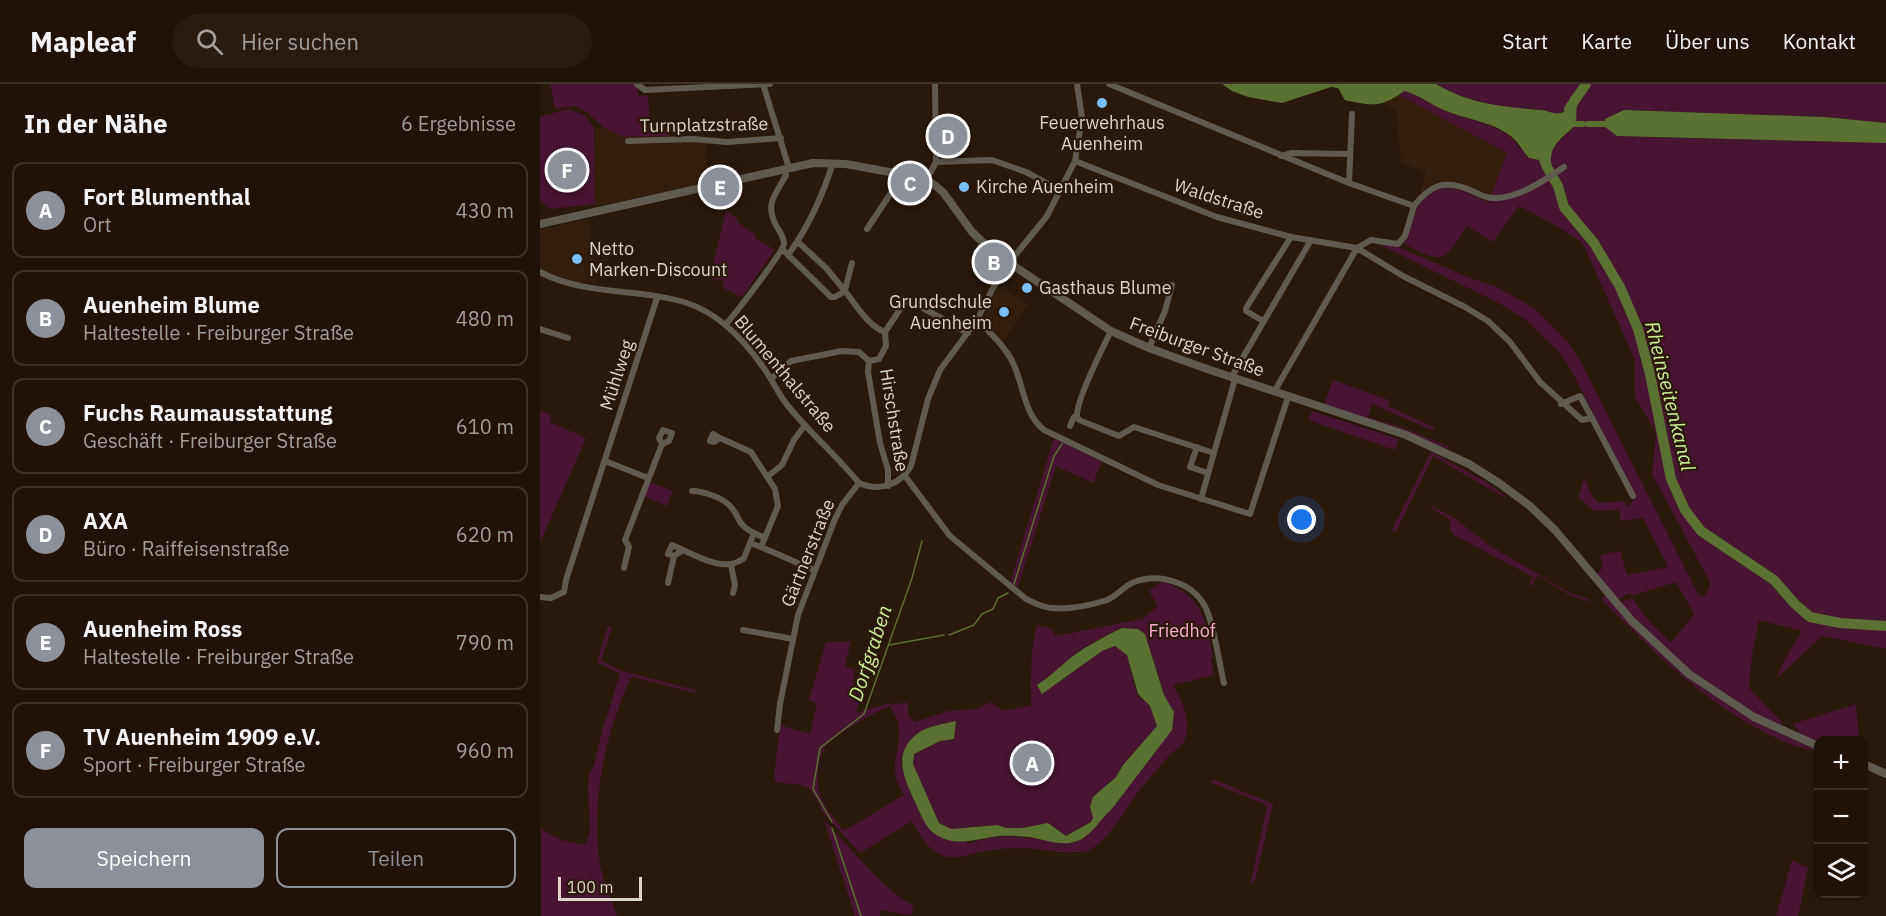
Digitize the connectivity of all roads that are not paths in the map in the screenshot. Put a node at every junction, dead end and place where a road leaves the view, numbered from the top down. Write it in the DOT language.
graph roads {
  1 [pos="637,84"];
  2 [pos="763,84"];
  3 [pos="770,84"];
  4 [pos="935,84"];
  5 [pos="1077,84"];
  6 [pos="1108,84"];
  7 [pos="1352,114"];
  8 [pos="781,138"];
  9 [pos="628,141"];
  10 [pos="1350,154"];
  11 [pos="1281,156"];
  12 [pos="1075,161"];
  13 [pos="936,162"];
  14 [pos="833,163"];
  15 [pos="1564,167"];
  16 [pos="787,168"];
  17 [pos="900,172"];
  18 [pos="927,179"];
  19 [pos="1349,183"];
  20 [pos="1059,190"];
  21 [pos="1414,206"];
  22 [pos="540,224"];
  23 [pos="867,229"];
  24 [pos="1291,237"];
  25 [pos="1311,240"];
  26 [pos="798,242"];
  27 [pos="1357,248"];
  28 [pos="782,249"];
  29 [pos="788,255"];
  30 [pos="852,262"];
  31 [pos="1009,263"];
  32 [pos="541,275"];
  33 [pos="1172,285"];
  34 [pos="845,291"];
  35 [pos="657,298"];
  36 [pos="977,320"];
  37 [pos="1263,321"];
  38 [pos="726,324"];
  39 [pos="540,329"];
  40 [pos="1111,331"];
  41 [pos="885,332"];
  42 [pos="968,333"];
  43 [pos="568,338"];
  44 [pos="1149,348"];
  45 [pos="869,362"];
  46 [pos="1233,378"];
  47 [pos="771,379"];
  48 [pos="1274,392"];
  49 [pos="1288,397"];
  50 [pos="1561,404"];
  51 [pos="1077,416"];
  52 [pos="1592,418"];
  53 [pos="805,425"];
  54 [pos="1070,426"];
  55 [pos="720,438"];
  56 [pos="662,444"];
  57 [pos="1197,447"];
  58 [pos="1214,453"];
  59 [pos="605,461"];
  60 [pos="1208,473"];
  61 [pos="768,476"];
  62 [pos="905,476"];
  63 [pos="648,478"];
  64 [pos="860,483"];
  65 [pos="888,486"];
  66 [pos="692,491"];
  67 [pos="1633,496"];
  68 [pos="1201,499"];
  69 [pos="754,533"];
  70 [pos="765,538"];
  71 [pos="750,543"];
  72 [pos="761,547"];
  73 [pos="683,550"];
  74 [pos="674,556"];
  75 [pos="731,565"];
  76 [pos="624,568"];
  77 [pos="814,570"];
  78 [pos="668,583"];
  79 [pos="733,593"];
  80 [pos="540,597"];
  81 [pos="743,630"];
  82 [pos="793,639"];
  83 [pos="1224,683"];
  84 [pos="777,730"];
  85 [pos="1814,744"];
  86 [pos="1868,766"];
  87 [pos="1886,774"];
  1 -- 2 [label="street"];
  2 -- 3 [label="street"];
  2 -- 8 [label="street"];
  4 -- 13 [label="street"];
  5 -- 12 [label="street"];
  6 -- 11 [label="street"];
  7 -- 10 [label="street"];
  8 -- 9 [label="street, Turnplatzstraße"];
  8 -- 16 [label="street"];
  10 -- 11 [label="street"];
  10 -- 19 [label="street"];
  11 -- 19 [label="street"];
  12 -- 20 [label="street"];
  12 -- 24 [label="street, Waldstraße"];
  13 -- 18 [label="street"];
  13 -- 20 [label="street"];
  14 -- 16 [label="street, Freiburger Straße"];
  14 -- 17 [label="street, Freiburger Straße"];
  14 -- 26 [label="street"];
  15 -- 21 [label="street"];
  16 -- 22 [label="street, Freiburger Straße"];
  16 -- 28 [label="street"];
  17 -- 18 [label="street, Freiburger Straße"];
  17 -- 23 [label="street"];
  18 -- 31 [label="street, Freiburger Straße"];
  19 -- 21 [label="street"];
  20 -- 31 [label="street"];
  21 -- 27 [label="street, Waldstraße"];
  24 -- 25 [label="street, Waldstraße"];
  24 -- 37 [label="street"];
  25 -- 27 [label="street, Waldstraße"];
  25 -- 37 [label="street"];
  26 -- 29 [label="street"];
  26 -- 34 [label="street"];
  27 -- 48 [label="street"];
  27 -- 50 [label="street, Waldstraße"];
  28 -- 29 [label="street"];
  28 -- 38 [label="street"];
  29 -- 34 [label="street"];
  30 -- 34 [label="street"];
  31 -- 36 [label="street"];
  31 -- 40 [label="street, Freiburger Straße"];
  32 -- 35 [label="street, Blumenthalstraße"];
  33 -- 44 [label="street"];
  34 -- 41 [label="street"];
  35 -- 38 [label="street, Blumenthalstraße"];
  35 -- 59 [label="street, Mühlweg"];
  36 -- 42 [label="street"];
  36 -- 68 [label="street"];
  37 -- 46 [label="street"];
  38 -- 47 [label="street, Blumenthalstraße"];
  39 -- 43 [label="street"];
  40 -- 44 [label="street, Freiburger Straße"];
  40 -- 51 [label="street"];
  41 -- 42 [label="street, Hirschstraße"];
  41 -- 45 [label="street, Hirschstraße"];
  42 -- 62 [label="street"];
  44 -- 46 [label="street, Freiburger Straße"];
  45 -- 47 [label="street"];
  45 -- 65 [label="street, Hirschstraße"];
  46 -- 48 [label="street, Freiburger Straße"];
  46 -- 58 [label="street"];
  47 -- 53 [label="street, Blumenthalstraße"];
  48 -- 49 [label="street, Freiburger Straße"];
  49 -- 68 [label="street"];
  49 -- 85 [label="street, Freiburger Straße"];
  50 -- 52 [label="street, Waldstraße"];
  50 -- 52 [label="street"];
  51 -- 54 [label="street"];
  51 -- 57 [label="street"];
  52 -- 67 [label="street"];
  53 -- 61 [label="street"];
  53 -- 64 [label="street, Blumenthalstraße"];
  55 -- 61 [label="street"];
  56 -- 63 [label="street"];
  57 -- 58 [label="street"];
  57 -- 60 [label="street"];
  58 -- 60 [label="street"];
  59 -- 63 [label="street"];
  59 -- 80 [label="street, Mühlweg"];
  60 -- 68 [label="street"];
  61 -- 70 [label="street"];
  62 -- 65 [label="street"];
  62 -- 83 [label="street"];
  63 -- 76 [label="street"];
  64 -- 65 [label="street"];
  64 -- 77 [label="street, Gärtnerstraße"];
  66 -- 69 [label="street"];
  69 -- 70 [label="street"];
  69 -- 71 [label="street"];
  70 -- 72 [label="street"];
  71 -- 72 [label="street"];
  71 -- 75 [label="street"];
  72 -- 77 [label="street"];
  73 -- 74 [label="street"];
  73 -- 74 [label="street"];
  73 -- 75 [label="street"];
  74 -- 78 [label="street"];
  75 -- 79 [label="street"];
  77 -- 82 [label="street, Gärtnerstraße"];
  81 -- 82 [label="street"];
  82 -- 84 [label="street, Gärtnerstraße"];
  86 -- 87 [label="street"];
}
